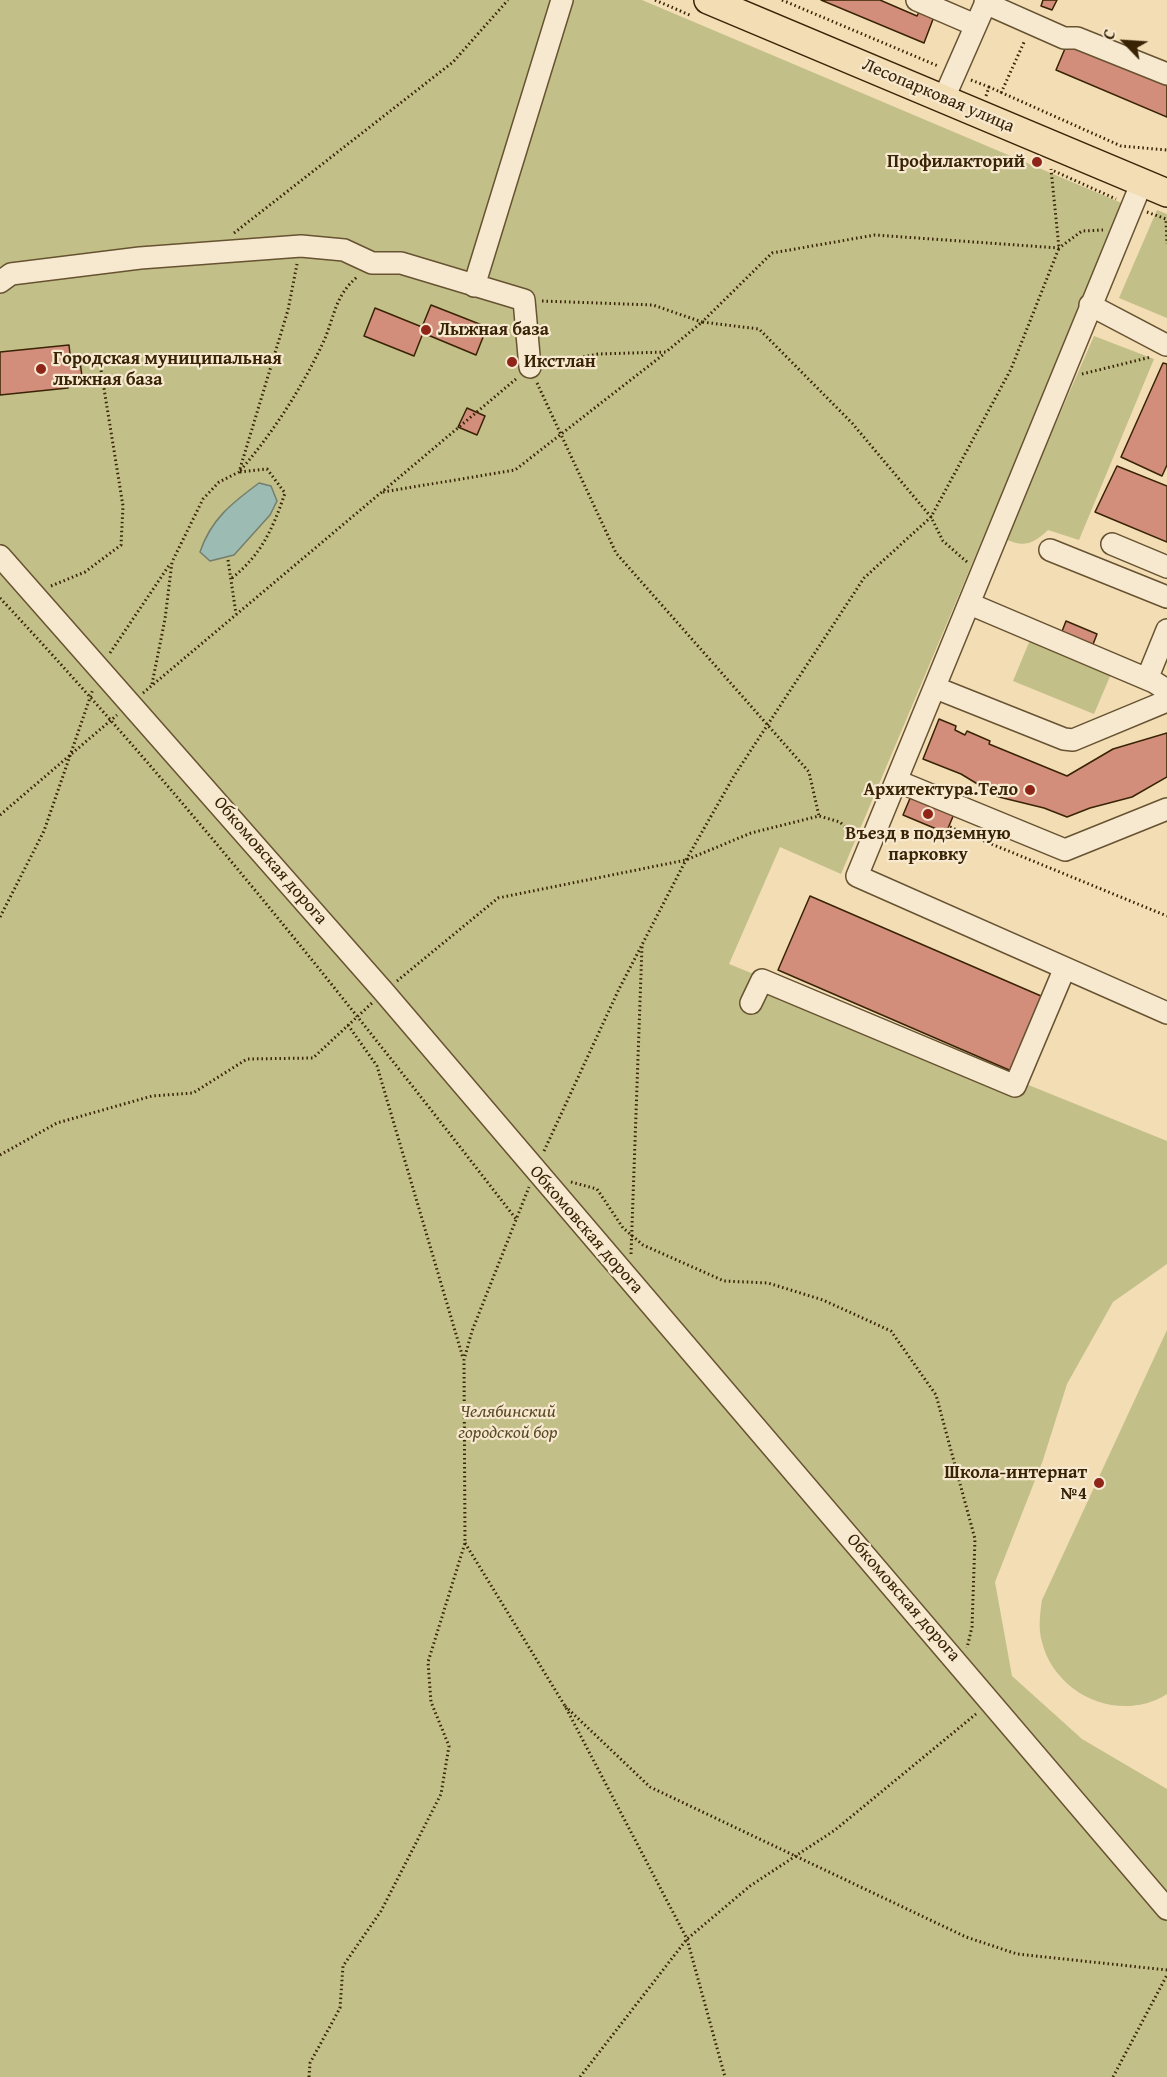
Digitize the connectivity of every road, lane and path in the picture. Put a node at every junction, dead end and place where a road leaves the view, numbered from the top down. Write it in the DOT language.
graph roads {
  1 [pos="508,0"];
  2 [pos="562,0"];
  3 [pos="708,0"];
  4 [pos="782,0"];
  5 [pos="917,0"];
  6 [pos="986,1"];
  7 [pos="1032,23"];
  8 [pos="975,26"];
  9 [pos="955,73"];
  10 [pos="1167,74"];
  11 [pos="989,87"];
  12 [pos="1001,93"];
  13 [pos="944,98"];
  14 [pos="1051,169"];
  15 [pos="1167,193"];
  16 [pos="1137,194"];
  17 [pos="1122,229"];
  18 [pos="1167,244"];
  19 [pos="302,246"];
  20 [pos="1059,248"];
  21 [pos="209,253"];
  22 [pos="372,263"];
  23 [pos="0,282"];
  24 [pos="474,286"];
  25 [pos="524,300"];
  26 [pos="1090,305"];
  27 [pos="702,322"];
  28 [pos="1164,344"];
  29 [pos="666,352"];
  30 [pos="530,368"];
  31 [pos="101,370"];
  32 [pos="1060,379"];
  33 [pos="561,434"];
  34 [pos="239,472"];
  35 [pos="380,492"];
  36 [pos="931,517"];
  37 [pos="1112,544"];
  38 [pos="1050,550"];
  39 [pos="0,556"];
  40 [pos="228,560"];
  41 [pos="172,562"];
  42 [pos="1167,567"];
  43 [pos="982,575"];
  44 [pos="232,578"];
  45 [pos="33,594"];
  46 [pos="1167,597"];
  47 [pos="0,598"];
  48 [pos="970,604"];
  49 [pos="236,614"];
  50 [pos="1167,630"];
  51 [pos="100,668"];
  52 [pos="1147,679"];
  53 [pos="152,686"];
  54 [pos="936,688"];
  55 [pos="1167,690"];
  56 [pos="90,696"];
  57 [pos="1167,701"];
  58 [pos="132,703"];
  59 [pos="112,720"];
  60 [pos="769,726"];
  61 [pos="71,754"];
  62 [pos="897,781"];
  63 [pos="1167,809"];
  64 [pos="0,815"];
  65 [pos="819,816"];
  66 [pos="950,827"];
  67 [pos="868,851"];
  68 [pos="686,860"];
  69 [pos="1167,916"];
  70 [pos="0,917"];
  71 [pos="642,944"];
  72 [pos="1064,969"];
  73 [pos="384,992"];
  74 [pos="751,1003"];
  75 [pos="1167,1012"];
  76 [pos="358,1015"];
  77 [pos="348,1025"];
  78 [pos="0,1155"];
  79 [pos="535,1171"];
  80 [pos="566,1180"];
  81 [pos="516,1219"];
  82 [pos="633,1236"];
  83 [pos="629,1280"];
  84 [pos="464,1360"];
  85 [pos="465,1543"];
  86 [pos="962,1667"];
  87 [pos="992,1701"];
  88 [pos="565,1706"];
  89 [pos="794,1857"];
  90 [pos="1167,1908"];
  91 [pos="687,1939"];
  92 [pos="1167,1970"];
  93 [pos="1167,1975"];
  94 [pos="309,2077"];
  95 [pos="580,2077"];
  96 [pos="725,2077"];
  97 [pos="1113,2077"];
  1 -- 21 [label="path"];
  2 -- 24 [label="street"];
  3 -- 13 [label="main road, Лесопарковая улица"];
  4 -- 9 [label="path"];
  5 -- 8 [label="street"];
  6 -- 7 [label="street"];
  6 -- 8 [label="street"];
  7 -- 10 [label="street"];
  7 -- 12 [label="path"];
  8 -- 9 [label="street"];
  9 -- 11 [label="path"];
  9 -- 13 [label="street"];
  13 -- 16 [label="main road, Лесопарковая улица"];
  14 -- 20 [label="path"];
  15 -- 16 [label="main road, Лесопарковая улица"];
  16 -- 17 [label="street"];
  16 -- 18 [label="path"];
  17 -- 20 [label="path"];
  17 -- 26 [label="street"];
  19 -- 21 [label="street"];
  19 -- 22 [label="street"];
  19 -- 34 [label="path"];
  20 -- 27 [label="path"];
  20 -- 36 [label="path"];
  21 -- 23 [label="street"];
  22 -- 24 [label="street"];
  22 -- 34 [label="path"];
  24 -- 25 [label="street"];
  25 -- 27 [label="path"];
  25 -- 30 [label="street"];
  26 -- 28 [label="street"];
  26 -- 32 [label="street"];
  27 -- 29 [label="path"];
  27 -- 36 [label="path"];
  28 -- 32 [label="path"];
  29 -- 30 [label="path"];
  29 -- 33 [label="path"];
  30 -- 33 [label="path"];
  30 -- 35 [label="path"];
  31 -- 45 [label="path"];
  32 -- 43 [label="street"];
  33 -- 35 [label="path"];
  33 -- 60 [label="path"];
  34 -- 41 [label="path"];
  34 -- 44 [label="path"];
  35 -- 49 [label="path"];
  36 -- 43 [label="path"];
  36 -- 60 [label="path"];
  37 -- 42 [label="street"];
  38 -- 46 [label="street"];
  39 -- 45 [label="street, Обкомовская дорога"];
  40 -- 44 [label="path"];
  41 -- 51 [label="path"];
  41 -- 53 [label="path"];
  43 -- 48 [label="street"];
  44 -- 49 [label="path"];
  45 -- 51 [label="street, Обкомовская дорога"];
  47 -- 56 [label="path"];
  48 -- 52 [label="street"];
  48 -- 54 [label="street"];
  49 -- 53 [label="path"];
  50 -- 52 [label="street"];
  51 -- 56 [label="path"];
  51 -- 58 [label="street, Обкомовская дорога"];
  52 -- 55 [label="street"];
  53 -- 58 [label="path"];
  54 -- 57 [label="street"];
  54 -- 62 [label="street"];
  56 -- 59 [label="path"];
  56 -- 61 [label="path"];
  58 -- 59 [label="path"];
  58 -- 73 [label="street, Обкомовская дорога"];
  59 -- 61 [label="path"];
  59 -- 76 [label="path"];
  60 -- 65 [label="path"];
  60 -- 68 [label="path"];
  61 -- 64 [label="path"];
  61 -- 70 [label="path"];
  62 -- 63 [label="street"];
  62 -- 67 [label="street"];
  65 -- 67 [label="path"];
  65 -- 68 [label="path"];
  66 -- 69 [label="path"];
  67 -- 72 [label="street"];
  68 -- 71 [label="path"];
  68 -- 73 [label="path"];
  71 -- 79 [label="path"];
  71 -- 82 [label="path"];
  72 -- 74 [label="street"];
  72 -- 75 [label="street"];
  73 -- 76 [label="path"];
  73 -- 79 [label="street, Обкомовская дорога"];
  76 -- 77 [label="path"];
  76 -- 81 [label="path"];
  77 -- 78 [label="path"];
  77 -- 84 [label="path"];
  79 -- 81 [label="path"];
  79 -- 83 [label="street, Обкомовская дорога"];
  80 -- 82 [label="path"];
  81 -- 84 [label="path"];
  82 -- 83 [label="path"];
  82 -- 86 [label="path"];
  83 -- 86 [label="street, Обкомовская дорога"];
  84 -- 85 [label="path"];
  85 -- 88 [label="path"];
  85 -- 94 [label="path"];
  86 -- 87 [label="street, Обкомовская дорога"];
  87 -- 89 [label="path"];
  87 -- 90 [label="street, Обкомовская дорога"];
  88 -- 89 [label="path"];
  88 -- 91 [label="path"];
  89 -- 91 [label="path"];
  89 -- 92 [label="path"];
  91 -- 95 [label="path"];
  91 -- 96 [label="path"];
  93 -- 97 [label="path"];
}
